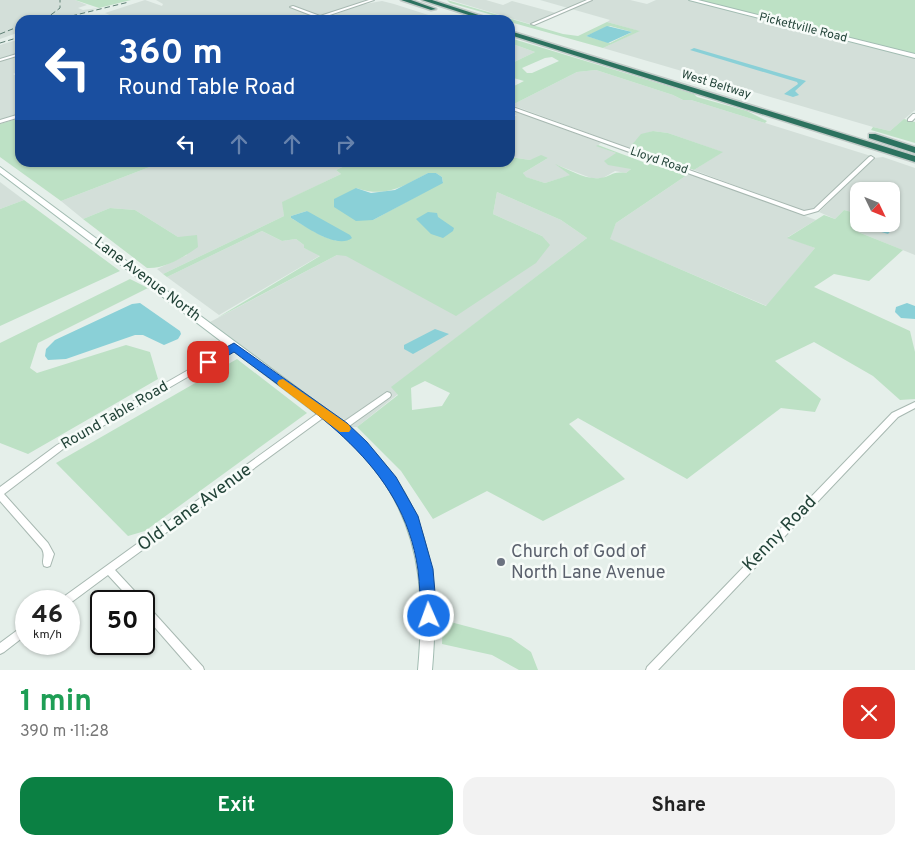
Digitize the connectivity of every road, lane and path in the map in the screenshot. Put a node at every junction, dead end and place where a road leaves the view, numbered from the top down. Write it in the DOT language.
graph roads {
  1 [pos="372,0"];
  2 [pos="404,0"];
  3 [pos="425,0"];
  4 [pos="590,0"];
  5 [pos="692,0"];
  6 [pos="292,7"];
  7 [pos="314,15"];
  8 [pos="325,15"];
  9 [pos="453,15"];
  10 [pos="474,15"];
  11 [pos="533,24"];
  12 [pos="515,28"];
  13 [pos="515,35"];
  14 [pos="15,56"];
  15 [pos="915,56"];
  16 [pos="0,60"];
  17 [pos="515,109"];
  18 [pos="915,115"];
  19 [pos="15,117"];
  20 [pos="910,120"];
  21 [pos="0,122"];
  22 [pos="915,150"];
  23 [pos="871,158"];
  24 [pos="915,159"];
  25 [pos="0,169"];
  26 [pos="234,347"];
  27 [pos="387,395"];
  28 [pos="915,405"];
  29 [pos="324,414"];
  30 [pos="342,427"];
  31 [pos="0,493"];
  32 [pos="47,563"];
  33 [pos="110,570"];
  34 [pos="128,590"];
  35 [pos="80,591"];
  36 [pos="155,620"];
  37 [pos="15,638"];
  38 [pos="0,648"];
  39 [pos="199,670"];
  40 [pos="425,670"];
  41 [pos="651,670"];
  1 -- 8 [label="street"];
  2 -- 9 [label="highway"];
  3 -- 10 [label="highway"];
  4 -- 11 [label="street"];
  5 -- 15 [label="main road, Pickettville Road"];
  6 -- 7 [label="street"];
  12 -- 22 [label="highway, West Beltway"];
  13 -- 24 [label="highway, West Beltway"];
  14 -- 16 [label="street"];
  17 -- 23 [label="street, Lloyd Road"];
  18 -- 20 [label="street"];
  19 -- 21 [label="street"];
  25 -- 26 [label="main road, Lane Avenue North"];
  26 -- 29 [label="main road, Lane Avenue North"];
  26 -- 31 [label="street, Round Table Road"];
  27 -- 30 [label="street"];
  28 -- 41 [label="street, Kenny Road"];
  29 -- 30 [label="main road, Lane Avenue North"];
  29 -- 33 [label="street, Old Lane Avenue"];
  30 -- 40 [label="main road, Lane Avenue North"];
  31 -- 32 [label="street"];
  33 -- 34 [label="street"];
  33 -- 35 [label="street, Old Lane Avenue"];
  36 -- 39 [label="street"];
  37 -- 38 [label="street"];
}
